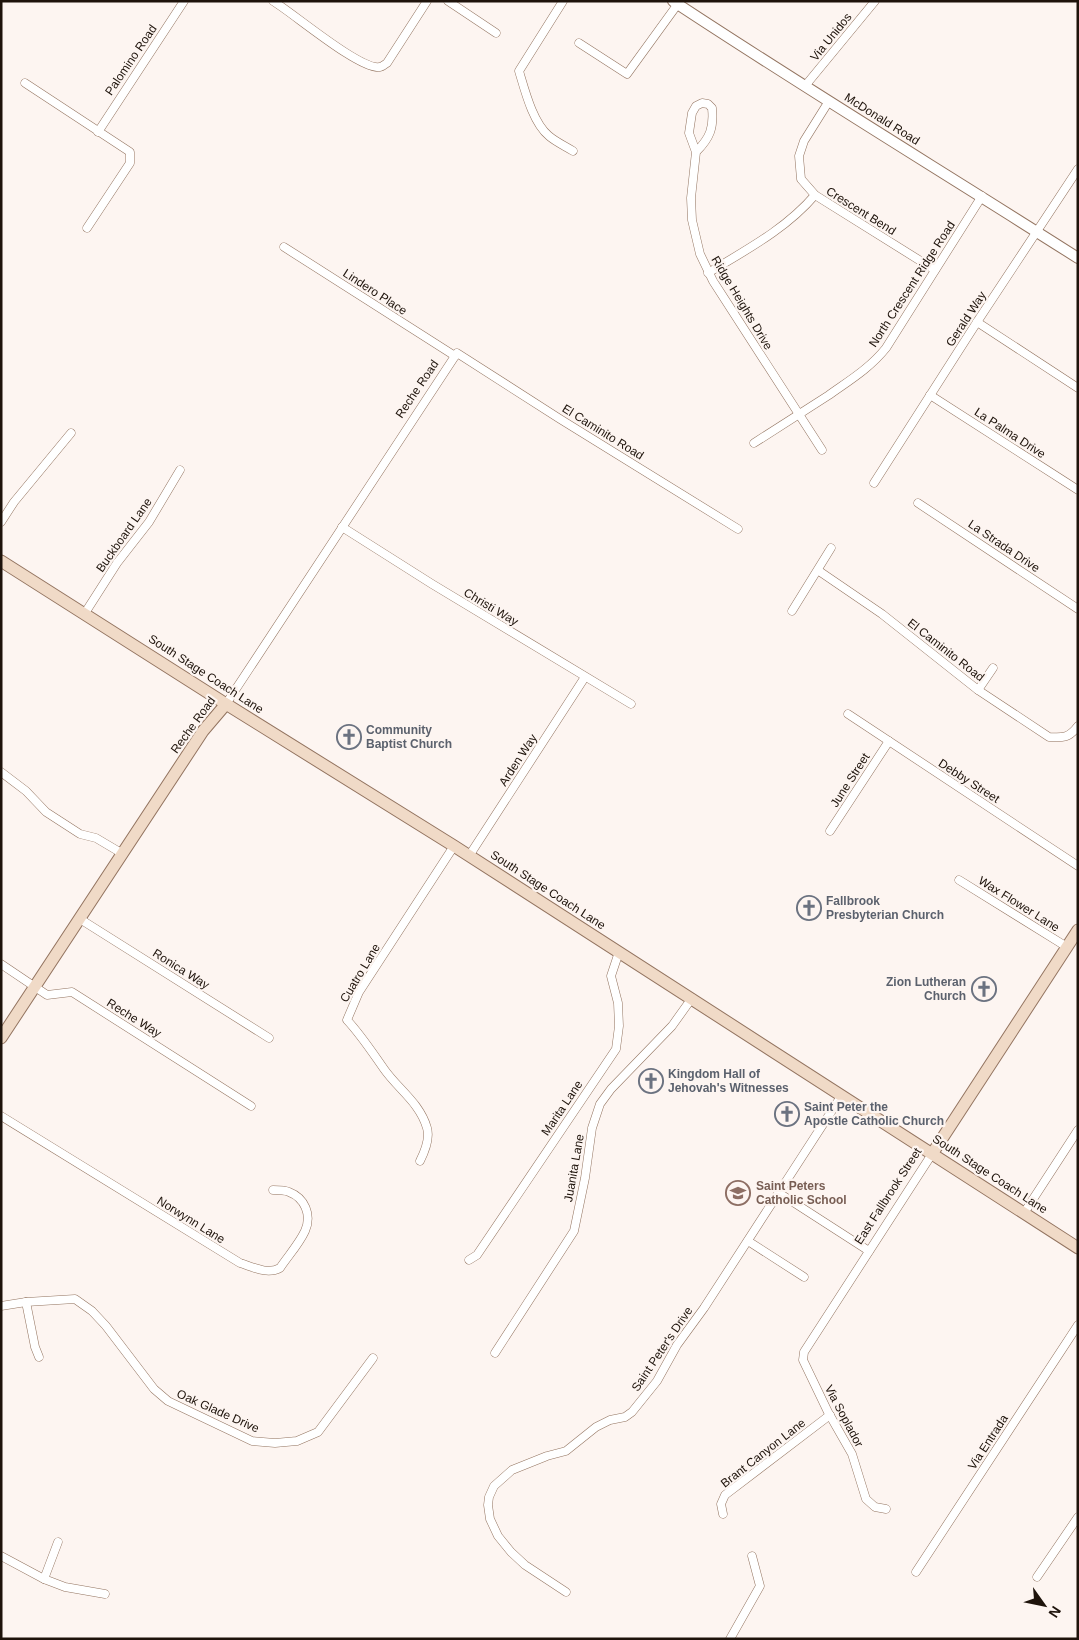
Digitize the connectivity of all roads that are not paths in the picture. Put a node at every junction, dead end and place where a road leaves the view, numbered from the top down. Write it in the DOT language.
graph roads {
  1 [pos="184,1"];
  2 [pos="273,1"];
  3 [pos="427,1"];
  4 [pos="448,1"];
  5 [pos="563,1"];
  6 [pos="875,1"];
  7 [pos="677,2"];
  8 [pos="496,33"];
  9 [pos="579,43"];
  10 [pos="25,83"];
  11 [pos="805,86"];
  12 [pos="829,101"];
  13 [pos="98,132"];
  14 [pos="573,151"];
  15 [pos="696,152"];
  16 [pos="1078,169"];
  17 [pos="815,195"];
  18 [pos="982,196"];
  19 [pos="87,228"];
  20 [pos="1038,232"];
  21 [pos="284,246"];
  22 [pos="1078,258"];
  23 [pos="935,270"];
  24 [pos="708,273"];
  25 [pos="977,322"];
  26 [pos="456,354"];
  27 [pos="1078,388"];
  28 [pos="930,395"];
  29 [pos="799,415"];
  30 [pos="71,433"];
  31 [pos="754,442"];
  32 [pos="822,450"];
  33 [pos="180,470"];
  34 [pos="874,483"];
  35 [pos="1078,490"];
  36 [pos="918,503"];
  37 [pos="1,522"];
  38 [pos="342,527"];
  39 [pos="738,528"];
  40 [pos="831,548"];
  41 [pos="1,561"];
  42 [pos="818,571"];
  43 [pos="1078,608"];
  44 [pos="792,611"];
  45 [pos="85,613"];
  46 [pos="993,668"];
  47 [pos="585,677"];
  48 [pos="978,690"];
  49 [pos="226,704"];
  50 [pos="631,704"];
  51 [pos="848,714"];
  52 [pos="1078,726"];
  53 [pos="889,741"];
  54 [pos="1,772"];
  55 [pos="830,831"];
  56 [pos="454,846"];
  57 [pos="123,854"];
  58 [pos="469,856"];
  59 [pos="1078,866"];
  60 [pos="960,880"];
  61 [pos="80,919"];
  62 [pos="1078,930"];
  63 [pos="1066,947"];
  64 [pos="619,952"];
  65 [pos="1,964"];
  66 [pos="35,987"];
  67 [pos="692,998"];
  68 [pos="1,1038"];
  69 [pos="269,1038"];
  70 [pos="842,1096"];
  71 [pos="251,1106"];
  72 [pos="1,1116"];
  73 [pos="1078,1130"];
  74 [pos="1075,1141"];
  75 [pos="932,1154"];
  76 [pos="420,1161"];
  77 [pos="273,1190"];
  78 [pos="779,1193"];
  79 [pos="1024,1213"];
  80 [pos="748,1241"];
  81 [pos="1078,1248"];
  82 [pos="869,1251"];
  83 [pos="469,1260"];
  84 [pos="804,1277"];
  85 [pos="26,1302"];
  86 [pos="1,1306"];
  87 [pos="1078,1325"];
  88 [pos="804,1352"];
  89 [pos="494,1353"];
  90 [pos="39,1358"];
  91 [pos="373,1358"];
  92 [pos="830,1416"];
  93 [pos="886,1509"];
  94 [pos="723,1514"];
  95 [pos="1078,1517"];
  96 [pos="58,1542"];
  97 [pos="1,1556"];
  98 [pos="752,1556"];
  99 [pos="916,1572"];
  100 [pos="1037,1577"];
  101 [pos="44,1579"];
  102 [pos="566,1592"];
  103 [pos="105,1594"];
  104 [pos="730,1639"];
  1 -- 13 [label="street, Palomino Road"];
  2 -- 3 [label="street"];
  4 -- 8 [label="street"];
  5 -- 14 [label="street"];
  6 -- 11 [label="street, Via Unidos"];
  7 -- 9 [label="street"];
  7 -- 11 [label="street, McDonald Road"];
  10 -- 13 [label="street"];
  11 -- 12 [label="street, McDonald Road"];
  12 -- 17 [label="street, Crescent Bend"];
  12 -- 18 [label="street, McDonald Road"];
  13 -- 19 [label="street"];
  15 -- 15 [label="street, Ridge Heights Drive"];
  15 -- 24 [label="street, Ridge Heights Drive"];
  16 -- 20 [label="street, Gerald Way"];
  17 -- 23 [label="street, Crescent Bend"];
  17 -- 24 [label="street"];
  18 -- 20 [label="street, McDonald Road"];
  18 -- 23 [label="street, North Crescent Ridge Road"];
  20 -- 22 [label="street, McDonald Road"];
  20 -- 25 [label="street, Gerald Way"];
  21 -- 26 [label="street, Lindero Place"];
  23 -- 29 [label="street, North Crescent Ridge Road"];
  24 -- 29 [label="street, Ridge Heights Drive"];
  25 -- 27 [label="street"];
  25 -- 28 [label="street, Gerald Way"];
  26 -- 38 [label="street, Reche Road"];
  26 -- 39 [label="street, El Caminito Road"];
  28 -- 34 [label="street, Gerald Way"];
  28 -- 35 [label="street, La Palma Drive"];
  29 -- 31 [label="street, North Crescent Ridge Road"];
  29 -- 32 [label="street, Ridge Heights Drive"];
  30 -- 37 [label="street"];
  33 -- 45 [label="street, Buckboard Lane"];
  36 -- 43 [label="street, La Strada Drive"];
  38 -- 47 [label="street, Christi Way"];
  38 -- 49 [label="street, Reche Road"];
  40 -- 42 [label="street"];
  41 -- 45 [label="main road, South Stage Coach Lane"];
  42 -- 44 [label="street"];
  42 -- 48 [label="street, El Caminito Road"];
  45 -- 49 [label="main road, South Stage Coach Lane"];
  46 -- 48 [label="street"];
  47 -- 50 [label="street, Christi Way"];
  47 -- 58 [label="street, Arden Way"];
  48 -- 52 [label="street, El Caminito Road"];
  49 -- 56 [label="main road, South Stage Coach Lane"];
  49 -- 57 [label="main road, Reche Road"];
  51 -- 53 [label="street, Debby Street"];
  53 -- 55 [label="street, June Street"];
  53 -- 59 [label="street, Debby Street"];
  54 -- 57 [label="street"];
  56 -- 58 [label="main road, South Stage Coach Lane"];
  56 -- 76 [label="street, Cuatro Lane"];
  57 -- 61 [label="main road, Reche Road"];
  58 -- 64 [label="main road, South Stage Coach Lane"];
  60 -- 63 [label="street, Wax Flower Lane"];
  61 -- 66 [label="main road, Reche Road"];
  61 -- 69 [label="street, Ronica Way"];
  62 -- 63 [label="main road, East Fallbrook Street"];
  63 -- 75 [label="main road, East Fallbrook Street"];
  64 -- 67 [label="main road, South Stage Coach Lane"];
  64 -- 83 [label="street, Marita Lane"];
  65 -- 66 [label="street, Reche Way"];
  66 -- 68 [label="main road, Reche Road"];
  66 -- 71 [label="street, Reche Way"];
  67 -- 70 [label="main road, South Stage Coach Lane"];
  67 -- 89 [label="street, Juanita Lane"];
  70 -- 75 [label="main road, South Stage Coach Lane"];
  70 -- 78 [label="street, Saint Peter's Drive"];
  72 -- 77 [label="street, Norwynn Lane"];
  73 -- 74 [label="street"];
  74 -- 79 [label="street"];
  75 -- 79 [label="main road, South Stage Coach Lane"];
  75 -- 82 [label="street, East Fallbrook Street"];
  78 -- 80 [label="street, Saint Peter's Drive"];
  78 -- 82 [label="street"];
  79 -- 81 [label="main road, South Stage Coach Lane"];
  80 -- 84 [label="street"];
  80 -- 102 [label="street, Saint Peter's Drive"];
  82 -- 88 [label="street, East Fallbrook Street"];
  85 -- 86 [label="street, Oak Glade Drive"];
  85 -- 90 [label="street"];
  85 -- 91 [label="street, Oak Glade Drive"];
  87 -- 99 [label="street, Via Entrada"];
  88 -- 92 [label="street, Via Soplador"];
  92 -- 93 [label="street, Via Soplador"];
  92 -- 94 [label="street, Brant Canyon Lane"];
  95 -- 100 [label="street"];
  96 -- 101 [label="street"];
  97 -- 101 [label="street"];
  98 -- 104 [label="street"];
  101 -- 103 [label="street"];
}
